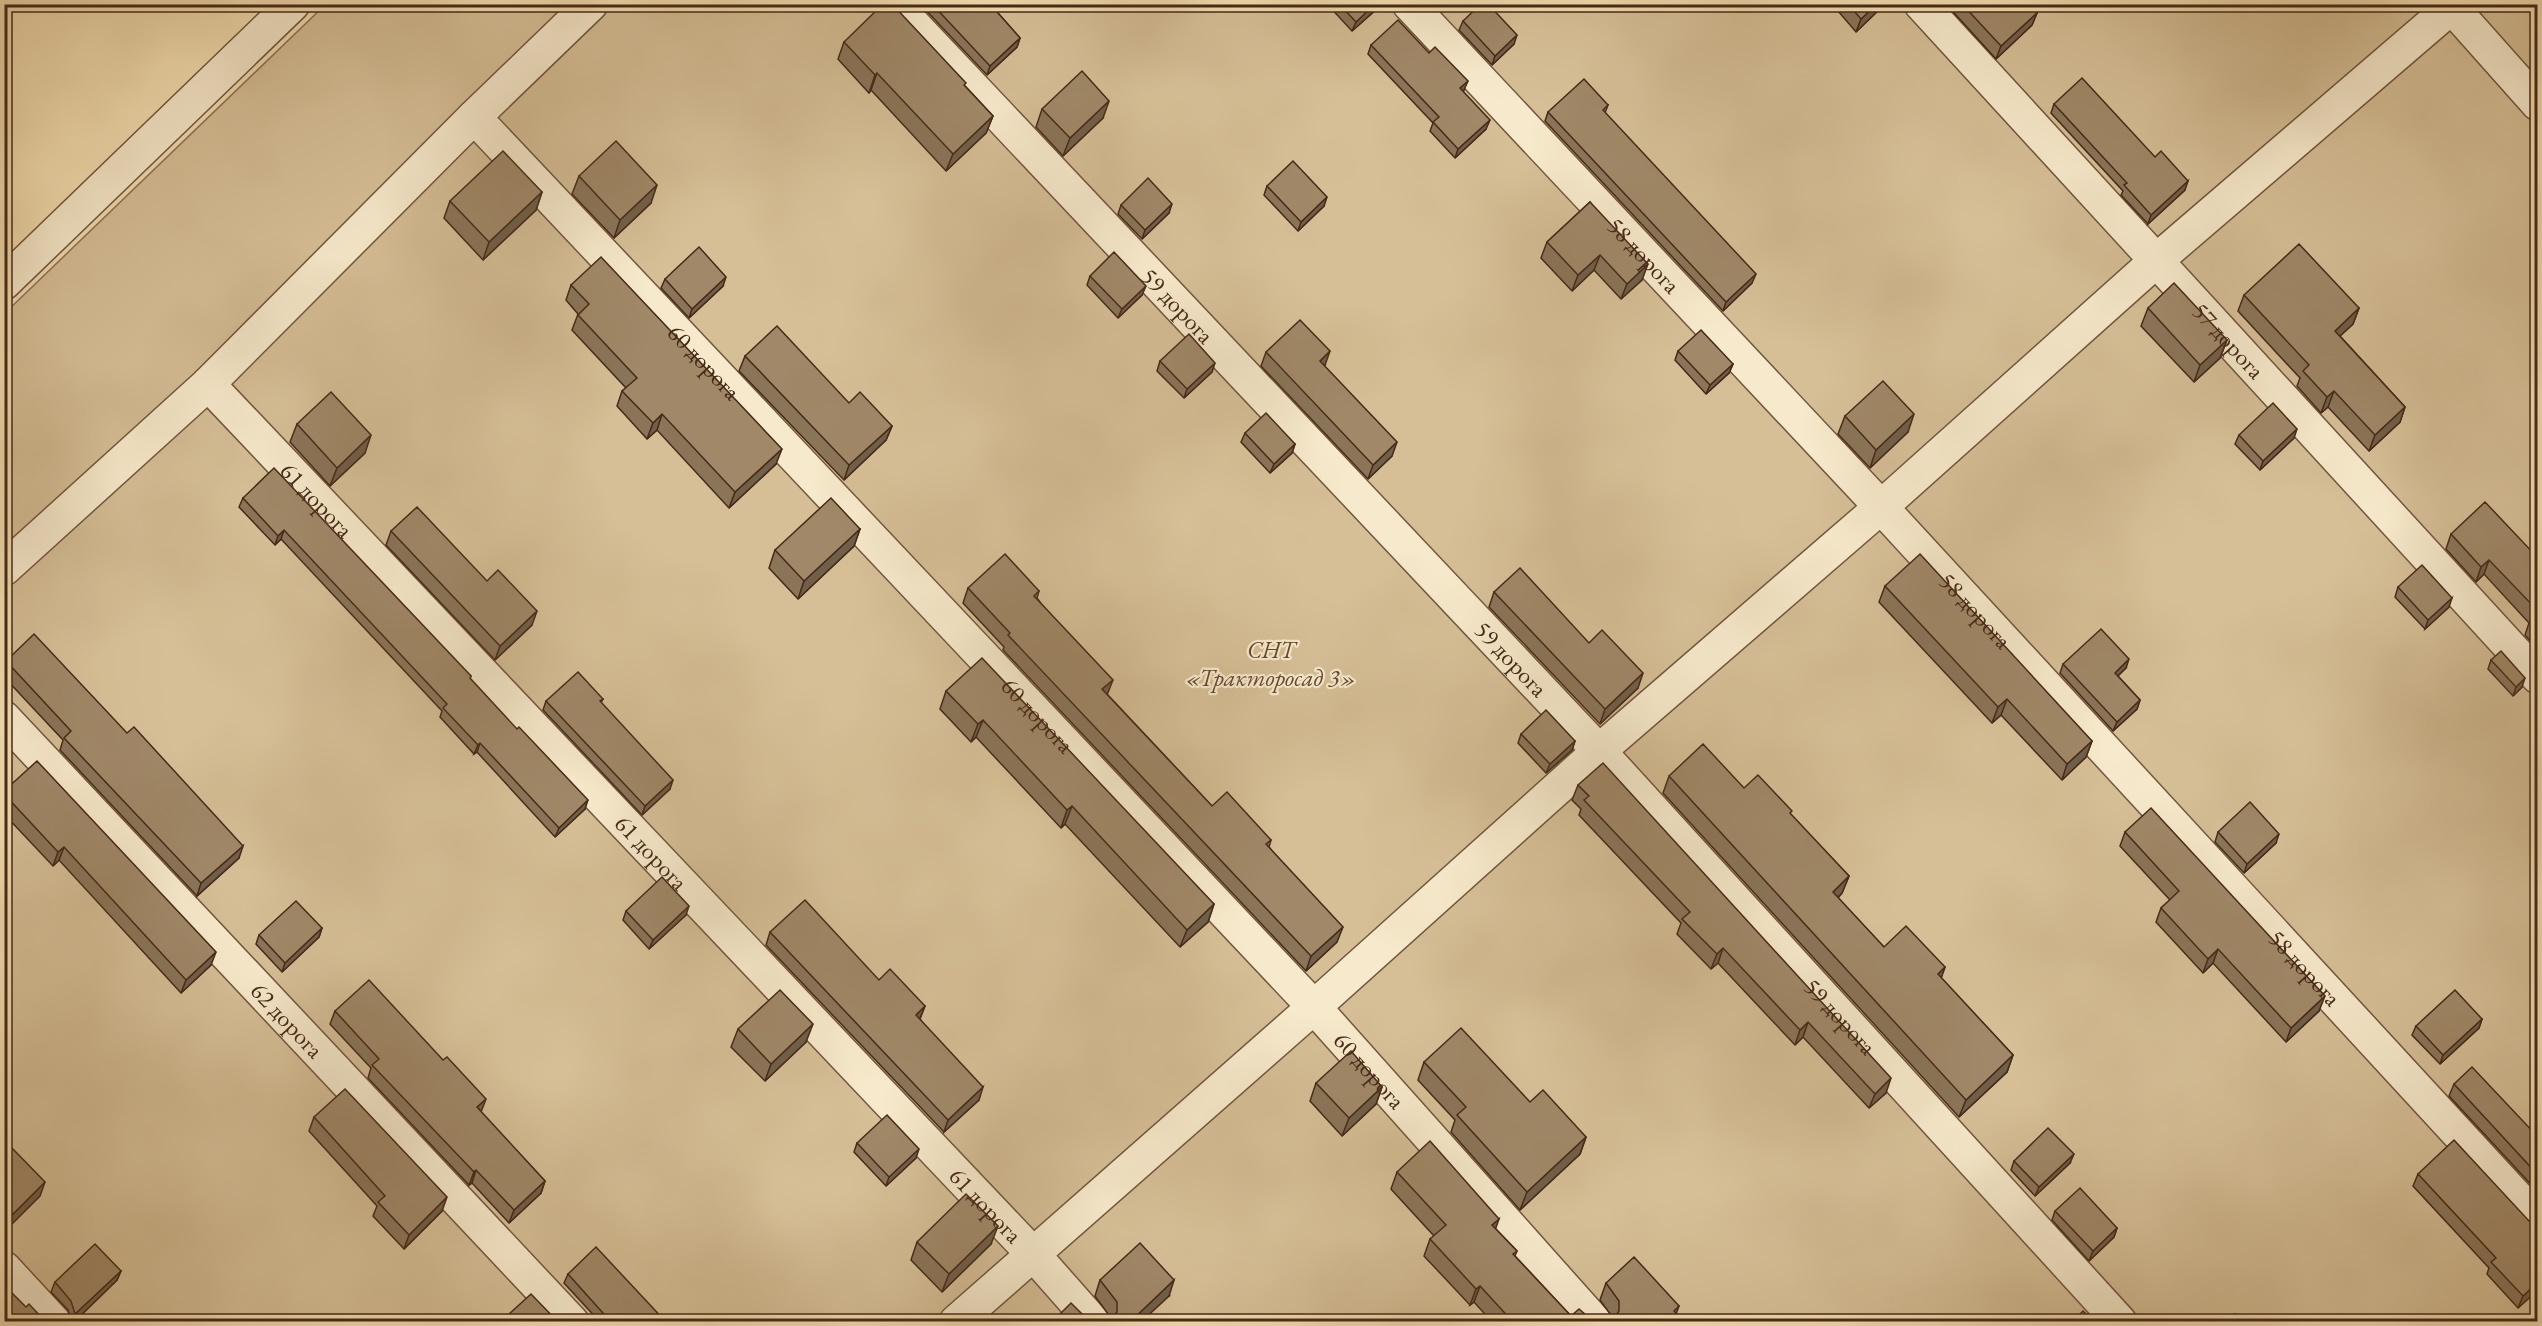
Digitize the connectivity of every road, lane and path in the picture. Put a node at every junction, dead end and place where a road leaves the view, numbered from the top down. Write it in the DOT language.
graph roads {
  1 [pos="292,4"];
  2 [pos="591,4"];
  3 [pos="894,4"];
  4 [pos="1409,4"];
  5 [pos="1921,4"];
  6 [pos="2452,5"];
  7 [pos="2538,104"];
  8 [pos="474,117"];
  9 [pos="2157,260"];
  10 [pos="4,283"];
  11 [pos="208,384"];
  12 [pos="1881,507"];
  13 [pos="4,569"];
  14 [pos="2538,677"];
  15 [pos="4,718"];
  16 [pos="1599,751"];
  17 [pos="1314,1007"];
  18 [pos="2538,1220"];
  19 [pos="1033,1254"];
  20 [pos="4,1268"];
  21 [pos="54,1322"];
  22 [pos="572,1322"];
  23 [pos="956,1322"];
  24 [pos="1093,1322"];
  25 [pos="1595,1322"];
  26 [pos="2120,1322"];
  1 -- 10 [label="street"];
  2 -- 8 [label="street"];
  3 -- 16 [label="street, 59 дорога"];
  4 -- 12 [label="street, 58 дорога"];
  5 -- 9 [label="street, 57 дорога"];
  6 -- 7 [label="street"];
  6 -- 9 [label="street"];
  8 -- 11 [label="street"];
  8 -- 17 [label="street, 60 дорога"];
  9 -- 12 [label="street"];
  9 -- 14 [label="street, 57 дорога"];
  11 -- 13 [label="street"];
  11 -- 19 [label="street, 61 дорога"];
  12 -- 16 [label="street"];
  12 -- 18 [label="street, 58 дорога"];
  15 -- 22 [label="street, 62 дорога"];
  16 -- 17 [label="street"];
  16 -- 26 [label="street, 59 дорога"];
  17 -- 19 [label="street"];
  17 -- 25 [label="street, 60 дорога"];
  19 -- 23 [label="street"];
  19 -- 24 [label="street, 61 дорога"];
  20 -- 21 [label="street"];
}
